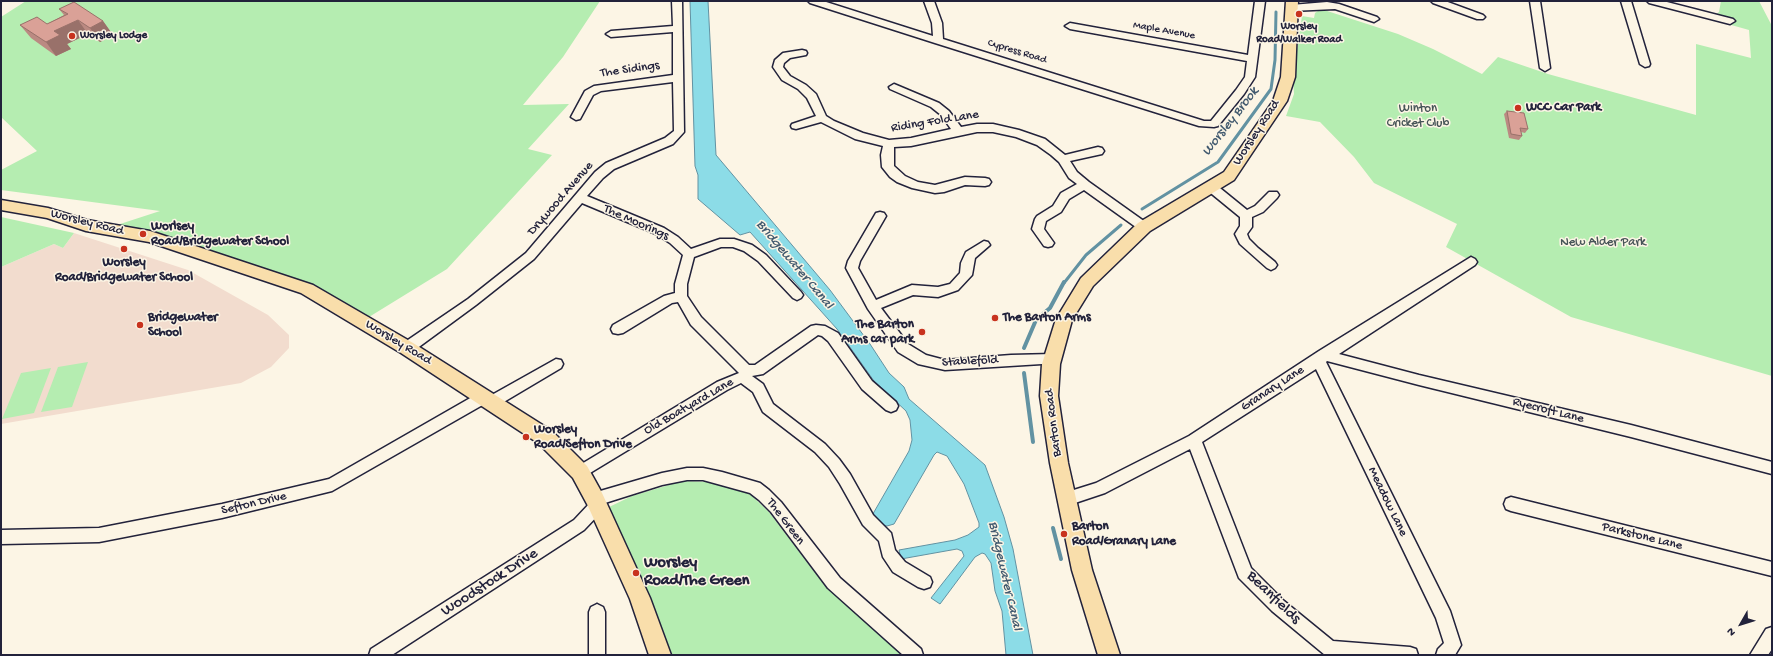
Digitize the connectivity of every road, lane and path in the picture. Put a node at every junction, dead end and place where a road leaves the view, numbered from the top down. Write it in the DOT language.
graph roads {
  1 [pos="677,1"];
  2 [pos="814,1"];
  3 [pos="928,1"];
  4 [pos="1260,1"];
  5 [pos="1436,1"];
  6 [pos="1535,1"];
  7 [pos="1626,1"];
  8 [pos="1652,1"];
  9 [pos="1291,5"];
  10 [pos="1480,17"];
  11 [pos="1374,19"];
  12 [pos="1730,21"];
  13 [pos="1070,26"];
  14 [pos="678,30"];
  15 [pos="611,34"];
  16 [pos="938,41"];
  17 [pos="802,53"];
  18 [pos="1253,58"];
  19 [pos="1645,64"];
  20 [pos="1545,68"];
  21 [pos="678,78"];
  22 [pos="894,87"];
  23 [pos="576,117"];
  24 [pos="822,118"];
  25 [pos="796,126"];
  26 [pos="958,130"];
  27 [pos="889,144"];
  28 [pos="1098,151"];
  29 [pos="1064,159"];
  30 [pos="985,182"];
  31 [pos="1085,185"];
  32 [pos="1212,186"];
  33 [pos="1273,195"];
  34 [pos="581,198"];
  35 [pos="1,205"];
  36 [pos="1246,215"];
  37 [pos="880,216"];
  38 [pos="1144,227"];
  39 [pos="1048,243"];
  40 [pos="984,245"];
  41 [pos="689,254"];
  42 [pos="1471,262"];
  43 [pos="1271,265"];
  44 [pos="797,295"];
  45 [pos="681,296"];
  46 [pos="873,306"];
  47 [pos="618,329"];
  48 [pos="407,348"];
  49 [pos="1321,358"];
  50 [pos="1052,359"];
  51 [pos="556,364"];
  52 [pos="488,400"];
  53 [pos="891,406"];
  54 [pos="1194,440"];
  55 [pos="1772,468"];
  56 [pos="580,472"];
  57 [pos="1066,499"];
  58 [pos="596,502"];
  59 [pos="1511,504"];
  60 [pos="1,536"];
  61 [pos="1772,569"];
  62 [pos="924,582"];
  63 [pos="596,612"];
  64 [pos="1772,635"];
  65 [pos="1449,650"];
  66 [pos="377,655"];
  67 [pos="597,655"];
  68 [pos="660,655"];
  69 [pos="915,655"];
  70 [pos="1109,655"];
  71 [pos="1410,655"];
  72 [pos="1758,655"];
  1 -- 14 [label="street, Drywood Avenue"];
  2 -- 16 [label="street, Cypress Road"];
  3 -- 16 [label="street"];
  4 -- 18 [label="street"];
  5 -- 10 [label="street"];
  6 -- 20 [label="street"];
  7 -- 19 [label="street"];
  8 -- 12 [label="street"];
  9 -- 11 [label="street"];
  9 -- 32 [label="main road, Worsley Road"];
  13 -- 18 [label="street, Maple Avenue"];
  14 -- 15 [label="street"];
  14 -- 21 [label="street, Drywood Avenue"];
  16 -- 18 [label="street, Cypress Road"];
  17 -- 24 [label="street"];
  21 -- 23 [label="street, The Sidings"];
  21 -- 34 [label="street, Drywood Avenue"];
  22 -- 26 [label="street"];
  24 -- 25 [label="street"];
  24 -- 27 [label="street, Riding Fold Lane"];
  26 -- 27 [label="street, Riding Fold Lane"];
  26 -- 29 [label="street, Riding Fold Lane"];
  27 -- 30 [label="street"];
  28 -- 29 [label="street"];
  29 -- 31 [label="street, Riding Fold Lane"];
  31 -- 38 [label="street, Riding Fold Lane"];
  31 -- 39 [label="street"];
  32 -- 36 [label="street"];
  32 -- 38 [label="main road, Barton Road"];
  33 -- 36 [label="street"];
  34 -- 41 [label="street, The Moorings"];
  34 -- 48 [label="street, Drywood Avenue"];
  35 -- 48 [label="main road, Worsley Road"];
  36 -- 43 [label="street"];
  37 -- 46 [label="street, Stablefold"];
  38 -- 50 [label="main road, Barton Road"];
  40 -- 46 [label="street"];
  41 -- 44 [label="street"];
  41 -- 45 [label="street"];
  42 -- 49 [label="street, Granary Lane"];
  45 -- 47 [label="street"];
  45 -- 53 [label="street"];
  46 -- 50 [label="street, Stablefold"];
  48 -- 52 [label="main road, Worsley Road"];
  49 -- 54 [label="street, Granary Lane"];
  49 -- 55 [label="street, Ryecroft Lane"];
  49 -- 65 [label="street, Meadow Lane"];
  50 -- 57 [label="main road, Barton Road"];
  51 -- 52 [label="street, Sefton Drive"];
  52 -- 56 [label="main road, Worsley Road"];
  52 -- 60 [label="street, Sefton Drive"];
  54 -- 57 [label="street, Granary Lane"];
  54 -- 71 [label="street, Beanfields"];
  56 -- 58 [label="main road, Worsley Road"];
  56 -- 62 [label="street, Old Boatyard Lane"];
  57 -- 70 [label="main road, Barton Road"];
  58 -- 66 [label="street, Woodstock Drive"];
  58 -- 68 [label="main road, Worsley Road"];
  58 -- 69 [label="street, The Green"];
  59 -- 61 [label="street, Parkstone Lane"];
  63 -- 67 [label="street"];
  64 -- 72 [label="street"];
}
